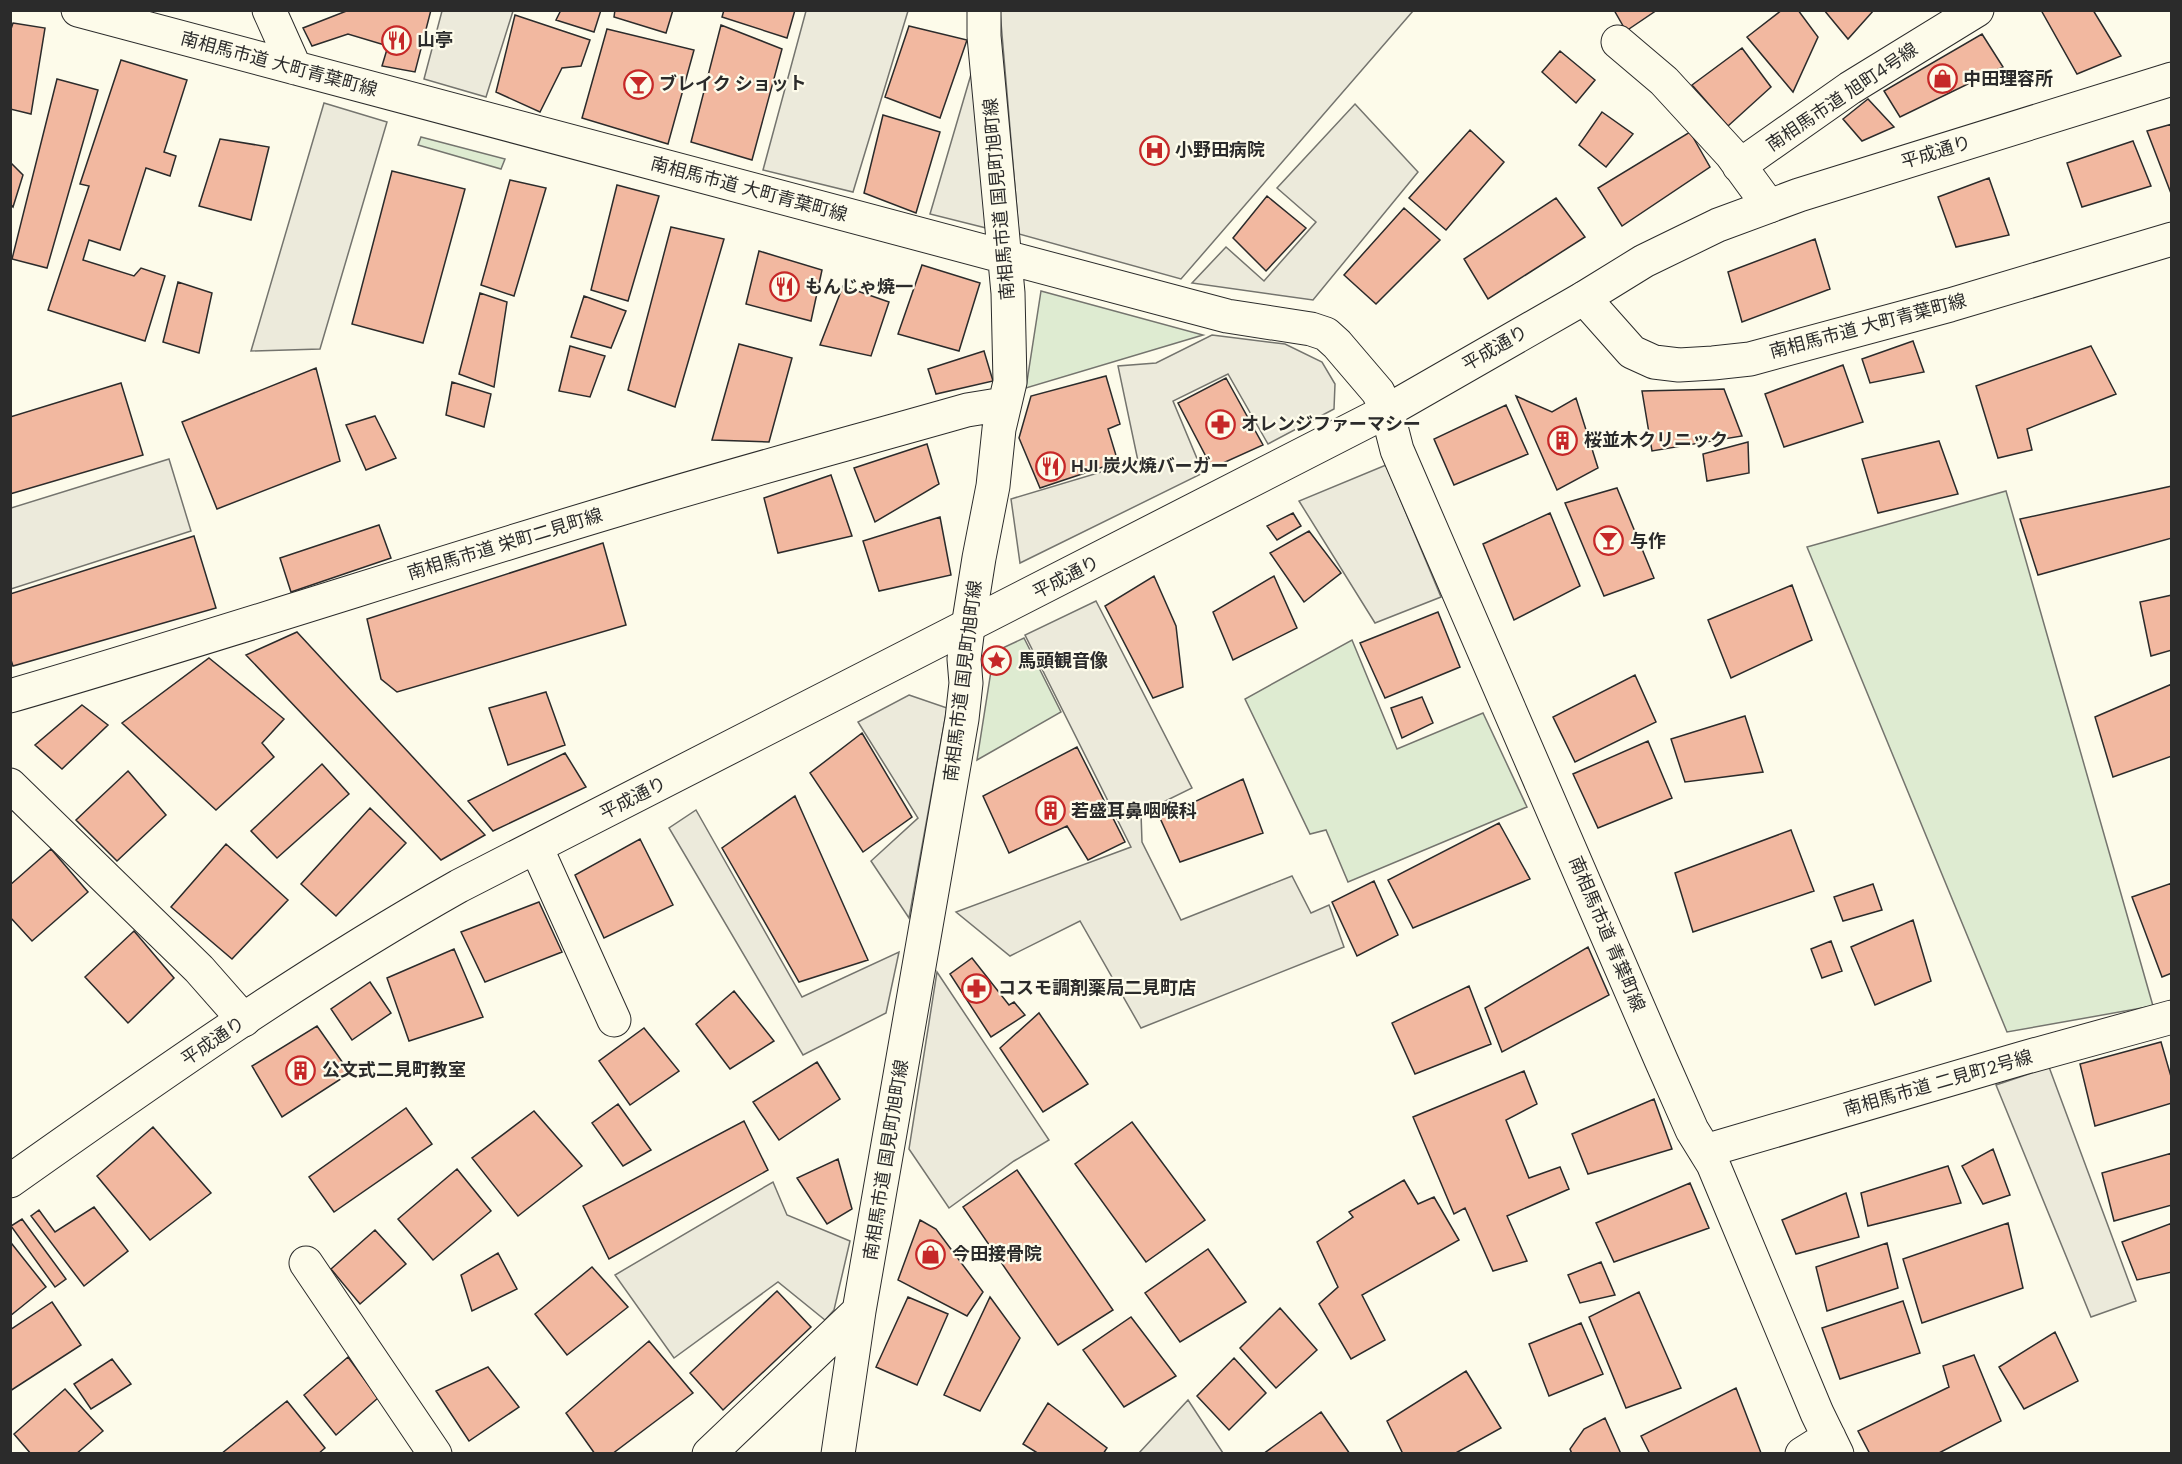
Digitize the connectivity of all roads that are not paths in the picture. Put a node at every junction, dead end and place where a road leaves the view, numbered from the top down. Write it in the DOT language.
graph roads {
  1 [pos="78,10"];
  2 [pos="269,10"];
  3 [pos="984,10"];
  4 [pos="1977,10"];
  5 [pos="1618,42"];
  6 [pos="296,68"];
  7 [pos="2172,80"];
  8 [pos="1739,166"];
  9 [pos="1769,206"];
  10 [pos="2170,243"];
  11 [pos="1004,256"];
  12 [pos="1584,298"];
  13 [pos="1004,404"];
  14 [pos="1387,411"];
  15 [pos="968,627"];
  16 [pos="10,696"];
  17 [pos="10,785"];
  18 [pos="536,847"];
  19 [pos="2172,1017"];
  20 [pos="244,1020"];
  21 [pos="614,1020"];
  22 [pos="1705,1151"];
  23 [pos="10,1181"];
  24 [pos="306,1263"];
  25 [pos="860,1311"];
  26 [pos="1823,1448"];
  27 [pos="435,1454"];
  28 [pos="709,1454"];
  29 [pos="838,1454"];
  1 -- 6 [label="street, 南相馬市道 大町青葉町線"];
  2 -- 6 [label="street"];
  3 -- 11 [label="street, 南相馬市道 国見町旭町線"];
  4 -- 8 [label="street, 南相馬市道 旭町4号線"];
  5 -- 8 [label="street"];
  6 -- 11 [label="street, 南相馬市道 大町青葉町線"];
  7 -- 9 [label="street, 平成通り"];
  8 -- 9 [label="street"];
  9 -- 12 [label="street, 平成通り"];
  10 -- 12 [label="street, 南相馬市道 大町青葉町線"];
  11 -- 13 [label="street, 南相馬市道 国見町旭町線"];
  11 -- 14 [label="street, 南相馬市道 大町青葉町線"];
  12 -- 14 [label="street, 平成通り"];
  13 -- 15 [label="street, 南相馬市道 国見町旭町線"];
  13 -- 16 [label="street, 南相馬市道 栄町二見町線"];
  14 -- 15 [label="street, 平成通り"];
  14 -- 22 [label="street, 南相馬市道 青葉町線"];
  15 -- 18 [label="street, 平成通り"];
  15 -- 25 [label="street, 南相馬市道 国見町旭町線"];
  17 -- 20 [label="street"];
  18 -- 20 [label="street, 平成通り"];
  18 -- 21 [label="street"];
  19 -- 22 [label="street, 南相馬市道 二見町2号線"];
  20 -- 23 [label="street, 平成通り"];
  22 -- 26 [label="street, 南相馬市道 青葉町線"];
  24 -- 27 [label="street"];
  25 -- 28 [label="street"];
  25 -- 29 [label="street, 南相馬市道 国見町旭町線"];
}
